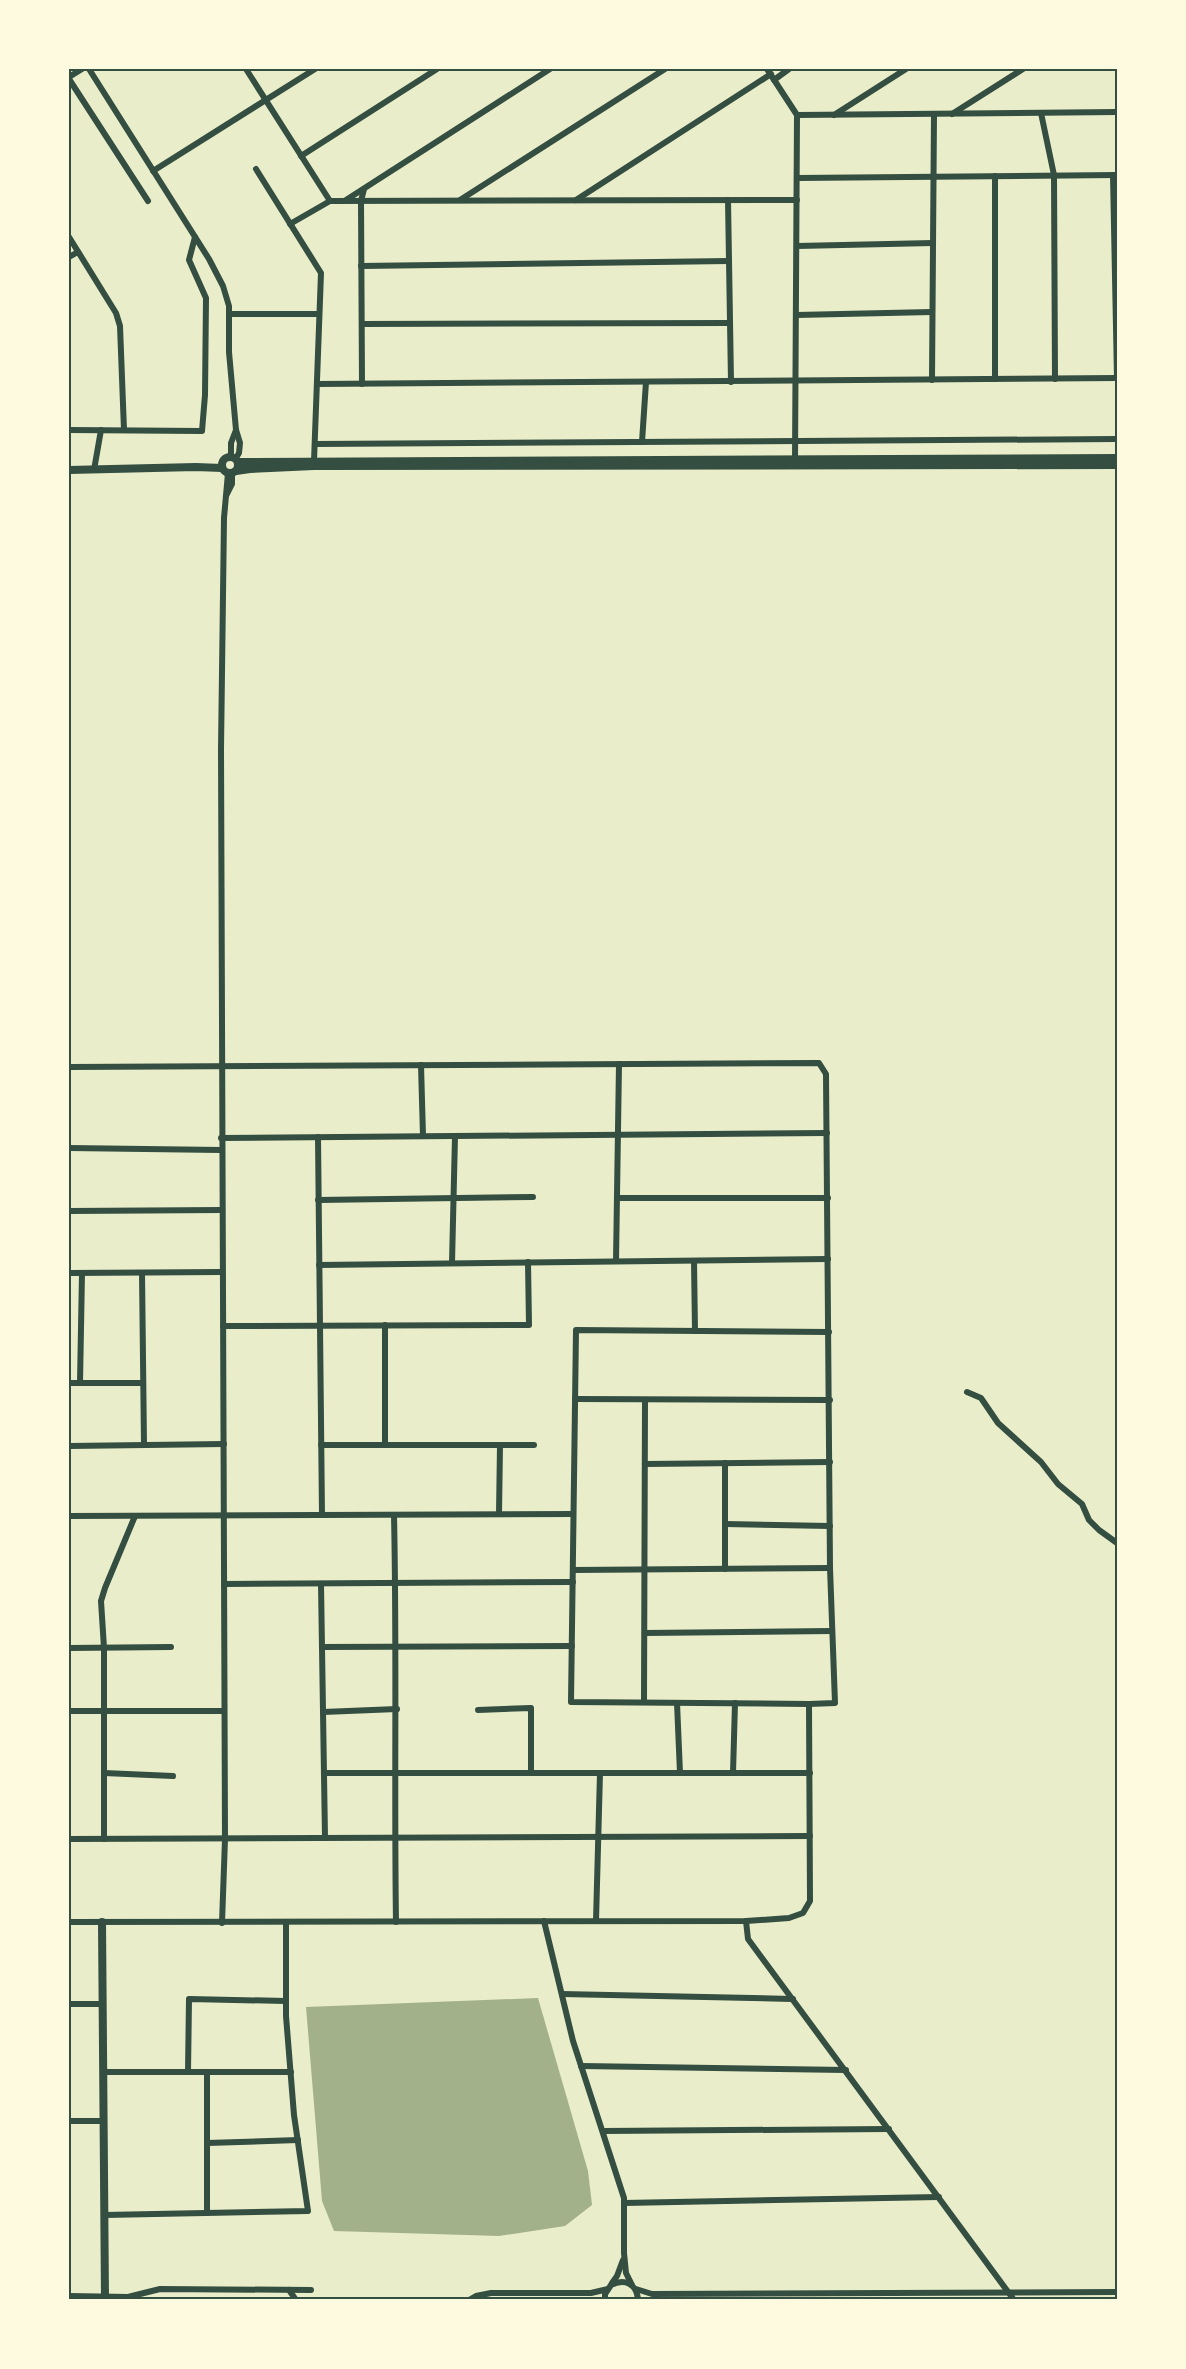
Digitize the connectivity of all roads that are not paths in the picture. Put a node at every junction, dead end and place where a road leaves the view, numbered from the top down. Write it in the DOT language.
graph roads {
  1 [pos="82,69"];
  2 [pos="89,69"];
  3 [pos="246,69"];
  4 [pos="315,69"];
  5 [pos="437,69"];
  6 [pos="550,69"];
  7 [pos="665,69"];
  8 [pos="789,69"];
  9 [pos="906,69"];
  10 [pos="1023,69"];
  11 [pos="771,74"];
  12 [pos="69,78"];
  13 [pos="266,100"];
  14 [pos="1117,112"];
  15 [pos="1041,113"];
  16 [pos="934,114"];
  17 [pos="952,114"];
  18 [pos="797,115"];
  19 [pos="833,115"];
  20 [pos="301,156"];
  21 [pos="256,169"];
  22 [pos="153,171"];
  23 [pos="1115,175"];
  24 [pos="995,176"];
  25 [pos="1054,176"];
  26 [pos="933,177"];
  27 [pos="797,178"];
  28 [pos="364,189"];
  29 [pos="576,200"];
  30 [pos="728,200"];
  31 [pos="797,200"];
  32 [pos="148,201"];
  33 [pos="330,201"];
  34 [pos="345,201"];
  35 [pos="361,201"];
  36 [pos="459,201"];
  37 [pos="290,224"];
  38 [pos="69,237"];
  39 [pos="195,237"];
  40 [pos="933,243"];
  41 [pos="797,246"];
  42 [pos="78,252"];
  43 [pos="69,257"];
  44 [pos="729,261"];
  45 [pos="361,266"];
  46 [pos="933,312"];
  47 [pos="229,314"];
  48 [pos="319,314"];
  49 [pos="796,315"];
  50 [pos="730,323"];
  51 [pos="362,324"];
  52 [pos="1117,378"];
  53 [pos="995,379"];
  54 [pos="1055,379"];
  55 [pos="932,380"];
  56 [pos="796,381"];
  57 [pos="646,382"];
  58 [pos="731,382"];
  59 [pos="316,384"];
  60 [pos="362,384"];
  61 [pos="69,430"];
  62 [pos="101,430"];
  63 [pos="124,430"];
  64 [pos="1117,439"];
  65 [pos="796,441"];
  66 [pos="642,442"];
  67 [pos="315,444"];
  68 [pos="1117,458"];
  69 [pos="235,459"];
  70 [pos="314,461"];
  71 [pos="795,462"];
  72 [pos="1117,465"];
  73 [pos="69,470"];
  74 [pos="94,470"];
  75 [pos="228,470"];
  76 [pos="619,1064"];
  77 [pos="421,1065"];
  78 [pos="69,1067"];
  79 [pos="220,1068"];
  80 [pos="827,1133"];
  81 [pos="618,1135"];
  82 [pos="423,1136"];
  83 [pos="455,1136"];
  84 [pos="318,1137"];
  85 [pos="221,1138"];
  86 [pos="69,1148"];
  87 [pos="221,1150"];
  88 [pos="532,1197"];
  89 [pos="454,1198"];
  90 [pos="617,1198"];
  91 [pos="828,1198"];
  92 [pos="318,1200"];
  93 [pos="222,1210"];
  94 [pos="69,1211"];
  95 [pos="828,1259"];
  96 [pos="694,1261"];
  97 [pos="528,1262"];
  98 [pos="616,1262"];
  99 [pos="452,1263"];
  100 [pos="319,1265"];
  101 [pos="222,1272"];
  102 [pos="82,1273"];
  103 [pos="142,1273"];
  104 [pos="69,1274"];
  105 [pos="320,1325"];
  106 [pos="385,1325"];
  107 [pos="223,1326"];
  108 [pos="695,1331"];
  109 [pos="829,1332"];
  110 [pos="69,1383"];
  111 [pos="80,1383"];
  112 [pos="143,1383"];
  113 [pos="967,1392"];
  114 [pos="575,1399"];
  115 [pos="645,1400"];
  116 [pos="830,1400"];
  117 [pos="224,1444"];
  118 [pos="534,1444"];
  119 [pos="144,1445"];
  120 [pos="321,1445"];
  121 [pos="385,1445"];
  122 [pos="500,1445"];
  123 [pos="69,1446"];
  124 [pos="830,1462"];
  125 [pos="725,1463"];
  126 [pos="645,1464"];
  127 [pos="499,1514"];
  128 [pos="573,1514"];
  129 [pos="322,1515"];
  130 [pos="394,1515"];
  131 [pos="69,1516"];
  132 [pos="135,1516"];
  133 [pos="224,1516"];
  134 [pos="725,1524"];
  135 [pos="830,1526"];
  136 [pos="1117,1543"];
  137 [pos="830,1568"];
  138 [pos="725,1569"];
  139 [pos="573,1570"];
  140 [pos="645,1570"];
  141 [pos="573,1582"];
  142 [pos="224,1584"];
  143 [pos="321,1584"];
  144 [pos="396,1584"];
  145 [pos="832,1631"];
  146 [pos="645,1633"];
  147 [pos="396,1646"];
  148 [pos="572,1646"];
  149 [pos="171,1647"];
  150 [pos="322,1647"];
  151 [pos="69,1648"];
  152 [pos="104,1648"];
  153 [pos="644,1702"];
  154 [pos="677,1703"];
  155 [pos="735,1703"];
  156 [pos="809,1704"];
  157 [pos="397,1709"];
  158 [pos="478,1710"];
  159 [pos="69,1711"];
  160 [pos="104,1711"];
  161 [pos="224,1711"];
  162 [pos="323,1712"];
  163 [pos="104,1773"];
  164 [pos="324,1773"];
  165 [pos="394,1773"];
  166 [pos="531,1773"];
  167 [pos="600,1773"];
  168 [pos="680,1773"];
  169 [pos="733,1773"];
  170 [pos="810,1773"];
  171 [pos="173,1776"];
  172 [pos="810,1836"];
  173 [pos="598,1837"];
  174 [pos="325,1838"];
  175 [pos="395,1838"];
  176 [pos="69,1839"];
  177 [pos="104,1839"];
  178 [pos="225,1839"];
  179 [pos="596,1921"];
  180 [pos="746,1921"];
  181 [pos="69,1922"];
  182 [pos="102,1922"];
  183 [pos="286,1922"];
  184 [pos="396,1922"];
  185 [pos="544,1922"];
  186 [pos="222,1923"];
  187 [pos="561,1994"];
  188 [pos="793,1999"];
  189 [pos="286,2001"];
  190 [pos="69,2004"];
  191 [pos="103,2004"];
  192 [pos="581,2066"];
  193 [pos="846,2070"];
  194 [pos="103,2072"];
  195 [pos="188,2072"];
  196 [pos="207,2072"];
  197 [pos="291,2072"];
  198 [pos="69,2121"];
  199 [pos="104,2121"];
  200 [pos="889,2129"];
  201 [pos="603,2131"];
  202 [pos="298,2140"];
  203 [pos="207,2143"];
  204 [pos="939,2197"];
  205 [pos="624,2204"];
  206 [pos="207,2213"];
  207 [pos="105,2216"];
  208 [pos="624,2253"];
  209 [pos="609,2287"];
  210 [pos="634,2287"];
  211 [pos="290,2290"];
  212 [pos="311,2290"];
  213 [pos="1008,2291"];
  214 [pos="952,2292"];
  215 [pos="1117,2292"];
  216 [pos="69,2296"];
  217 [pos="128,2297"];
  218 [pos="105,2298"];
  219 [pos="135,2300"];
  220 [pos="296,2300"];
  221 [pos="469,2300"];
  222 [pos="605,2300"];
  223 [pos="638,2300"];
  224 [pos="952,2300"];
  225 [pos="1014,2300"];
  1 -- 12 [label="street"];
  2 -- 22 [label="street"];
  3 -- 13 [label="street"];
  4 -- 13 [label="street"];
  5 -- 20 [label="street"];
  6 -- 28 [label="street"];
  7 -- 36 [label="street"];
  8 -- 11 [label="street"];
  9 -- 19 [label="street"];
  10 -- 17 [label="street"];
  11 -- 18 [label="street"];
  11 -- 29 [label="street"];
  12 -- 32 [label="street"];
  13 -- 20 [label="street"];
  13 -- 22 [label="street"];
  14 -- 15 [label="street"];
  15 -- 17 [label="street"];
  15 -- 25 [label="street"];
  16 -- 17 [label="street"];
  16 -- 19 [label="street"];
  16 -- 26 [label="street"];
  18 -- 19 [label="street"];
  18 -- 27 [label="street"];
  20 -- 33 [label="street"];
  21 -- 37 [label="street"];
  22 -- 39 [label="street"];
  23 -- 25 [label="street"];
  23 -- 52 [label="street"];
  24 -- 25 [label="street"];
  24 -- 26 [label="street"];
  24 -- 53 [label="street"];
  25 -- 54 [label="street"];
  26 -- 27 [label="street"];
  26 -- 40 [label="street"];
  27 -- 31 [label="street"];
  28 -- 34 [label="street"];
  28 -- 35 [label="street"];
  29 -- 30 [label="street"];
  29 -- 36 [label="street"];
  30 -- 31 [label="street"];
  30 -- 44 [label="street"];
  31 -- 41 [label="street"];
  33 -- 34 [label="street"];
  33 -- 37 [label="street"];
  34 -- 35 [label="street"];
  35 -- 36 [label="street"];
  35 -- 45 [label="street"];
  37 -- 48 [label="street"];
  38 -- 42 [label="street"];
  39 -- 47 [label="street"];
  39 -- 63 [label="street"];
  40 -- 41 [label="street"];
  40 -- 46 [label="street"];
  41 -- 49 [label="street"];
  42 -- 43 [label="street"];
  42 -- 63 [label="street"];
  44 -- 45 [label="street"];
  44 -- 50 [label="street"];
  45 -- 51 [label="street"];
  46 -- 49 [label="street"];
  46 -- 55 [label="street"];
  47 -- 48 [label="street"];
  47 -- 69 [label="street"];
  48 -- 59 [label="street"];
  49 -- 56 [label="street"];
  50 -- 51 [label="street"];
  50 -- 58 [label="street"];
  51 -- 60 [label="street"];
  52 -- 54 [label="street"];
  53 -- 54 [label="street"];
  53 -- 55 [label="street"];
  55 -- 56 [label="street"];
  56 -- 58 [label="street"];
  56 -- 65 [label="street"];
  57 -- 58 [label="street"];
  57 -- 60 [label="street"];
  57 -- 66 [label="street"];
  59 -- 60 [label="street"];
  59 -- 67 [label="street"];
  61 -- 62 [label="street"];
  62 -- 63 [label="street"];
  62 -- 74 [label="street"];
  64 -- 65 [label="street"];
  65 -- 66 [label="street"];
  65 -- 71 [label="street"];
  66 -- 67 [label="street"];
  67 -- 70 [label="street"];
  68 -- 71 [label="street"];
  69 -- 70 [label="street"];
  69 -- 75 [label="street"];
  69 -- 75 [label="street"];
  70 -- 71 [label="street"];
  71 -- 72 [label="street"];
  71 -- 75 [label="street"];
  73 -- 74 [label="street"];
  74 -- 75 [label="street"];
  75 -- 79 [label="street"];
  76 -- 77 [label="street"];
  76 -- 80 [label="street"];
  76 -- 81 [label="street"];
  77 -- 79 [label="street"];
  77 -- 82 [label="street"];
  78 -- 79 [label="street"];
  79 -- 85 [label="street"];
  80 -- 81 [label="street"];
  80 -- 91 [label="street"];
  81 -- 83 [label="street"];
  81 -- 90 [label="street"];
  82 -- 83 [label="street"];
  82 -- 84 [label="street"];
  83 -- 89 [label="street"];
  84 -- 85 [label="street"];
  84 -- 92 [label="street"];
  85 -- 87 [label="street"];
  86 -- 87 [label="street"];
  87 -- 93 [label="street"];
  88 -- 89 [label="street"];
  89 -- 92 [label="street"];
  89 -- 99 [label="street"];
  90 -- 91 [label="street"];
  90 -- 98 [label="street"];
  91 -- 95 [label="street"];
  92 -- 100 [label="street"];
  93 -- 94 [label="street"];
  93 -- 101 [label="street"];
  95 -- 96 [label="street"];
  95 -- 109 [label="street"];
  96 -- 98 [label="street"];
  96 -- 108 [label="street"];
  97 -- 98 [label="street"];
  97 -- 99 [label="street"];
  97 -- 106 [label="street"];
  99 -- 100 [label="street"];
  100 -- 105 [label="street"];
  101 -- 103 [label="street"];
  101 -- 107 [label="street"];
  102 -- 103 [label="street"];
  102 -- 104 [label="street"];
  102 -- 111 [label="street"];
  103 -- 112 [label="street"];
  105 -- 106 [label="street"];
  105 -- 107 [label="street"];
  105 -- 120 [label="street"];
  106 -- 121 [label="street"];
  107 -- 117 [label="street"];
  108 -- 109 [label="street"];
  108 -- 114 [label="street"];
  109 -- 116 [label="street"];
  110 -- 111 [label="street"];
  111 -- 112 [label="street"];
  112 -- 119 [label="street"];
  113 -- 136 [label="street"];
  114 -- 115 [label="street"];
  114 -- 128 [label="street"];
  115 -- 116 [label="street"];
  115 -- 126 [label="street"];
  116 -- 124 [label="street"];
  117 -- 119 [label="street"];
  117 -- 133 [label="street"];
  118 -- 122 [label="street"];
  119 -- 123 [label="street"];
  120 -- 121 [label="street"];
  120 -- 129 [label="street"];
  121 -- 122 [label="street"];
  122 -- 127 [label="street"];
  124 -- 125 [label="street"];
  124 -- 135 [label="street"];
  125 -- 126 [label="street"];
  125 -- 134 [label="street"];
  126 -- 140 [label="street"];
  127 -- 128 [label="street"];
  127 -- 130 [label="street"];
  128 -- 139 [label="street"];
  129 -- 130 [label="street"];
  129 -- 133 [label="street"];
  130 -- 144 [label="street"];
  131 -- 132 [label="street"];
  132 -- 133 [label="street"];
  132 -- 152 [label="street"];
  133 -- 142 [label="street"];
  134 -- 135 [label="street"];
  134 -- 138 [label="street"];
  135 -- 137 [label="street"];
  137 -- 138 [label="street"];
  137 -- 145 [label="street"];
  138 -- 140 [label="street"];
  139 -- 140 [label="street"];
  139 -- 141 [label="street"];
  140 -- 146 [label="street"];
  141 -- 144 [label="street"];
  141 -- 148 [label="street"];
  142 -- 143 [label="street"];
  142 -- 161 [label="street"];
  143 -- 144 [label="street"];
  143 -- 150 [label="street"];
  144 -- 147 [label="street"];
  145 -- 146 [label="street"];
  145 -- 156 [label="street"];
  146 -- 153 [label="street"];
  147 -- 148 [label="street"];
  147 -- 150 [label="street"];
  147 -- 157 [label="street"];
  148 -- 153 [label="street"];
  149 -- 152 [label="street"];
  150 -- 162 [label="street"];
  151 -- 152 [label="street"];
  152 -- 160 [label="street"];
  153 -- 154 [label="street"];
  154 -- 155 [label="street"];
  154 -- 168 [label="street"];
  155 -- 156 [label="street"];
  155 -- 169 [label="street"];
  156 -- 170 [label="street"];
  157 -- 162 [label="street"];
  157 -- 165 [label="street"];
  158 -- 166 [label="street"];
  159 -- 160 [label="street"];
  160 -- 161 [label="street"];
  160 -- 163 [label="street"];
  161 -- 178 [label="street"];
  162 -- 164 [label="street"];
  163 -- 171 [label="street"];
  163 -- 177 [label="street"];
  164 -- 165 [label="street"];
  164 -- 174 [label="street"];
  165 -- 166 [label="street"];
  165 -- 175 [label="street"];
  166 -- 167 [label="street"];
  167 -- 168 [label="street"];
  167 -- 173 [label="street"];
  168 -- 169 [label="street"];
  169 -- 170 [label="street"];
  170 -- 172 [label="street"];
  172 -- 173 [label="street"];
  172 -- 180 [label="street"];
  173 -- 175 [label="street"];
  173 -- 179 [label="street"];
  174 -- 175 [label="street"];
  174 -- 178 [label="street"];
  175 -- 184 [label="street"];
  176 -- 177 [label="street"];
  177 -- 178 [label="street"];
  178 -- 186 [label="street"];
  179 -- 180 [label="street"];
  179 -- 185 [label="street"];
  180 -- 188 [label="street"];
  181 -- 182 [label="street"];
  182 -- 186 [label="street"];
  182 -- 191 [label="street"];
  183 -- 184 [label="street"];
  183 -- 186 [label="street"];
  183 -- 189 [label="street"];
  184 -- 185 [label="street"];
  185 -- 187 [label="street"];
  187 -- 188 [label="street"];
  187 -- 192 [label="street"];
  188 -- 193 [label="street"];
  189 -- 195 [label="street"];
  189 -- 197 [label="street"];
  190 -- 191 [label="street"];
  191 -- 194 [label="street"];
  192 -- 193 [label="street"];
  192 -- 201 [label="street"];
  193 -- 200 [label="street"];
  194 -- 195 [label="street"];
  194 -- 199 [label="street"];
  195 -- 196 [label="street"];
  196 -- 197 [label="street"];
  196 -- 203 [label="street"];
  197 -- 202 [label="street"];
  198 -- 199 [label="street"];
  199 -- 207 [label="street"];
  200 -- 201 [label="street"];
  200 -- 204 [label="street"];
  201 -- 205 [label="street"];
  202 -- 203 [label="street"];
  202 -- 206 [label="street"];
  203 -- 206 [label="street"];
  204 -- 205 [label="street"];
  204 -- 213 [label="street"];
  205 -- 208 [label="street"];
  206 -- 207 [label="street"];
  207 -- 218 [label="street"];
  208 -- 209 [label="street"];
  208 -- 210 [label="street"];
  209 -- 210 [label="street"];
  209 -- 221 [label="street"];
  209 -- 222 [label="street"];
  210 -- 214 [label="street"];
  210 -- 223 [label="street"];
  211 -- 212 [label="street"];
  211 -- 217 [label="street"];
  211 -- 220 [label="street"];
  213 -- 214 [label="street"];
  213 -- 215 [label="street"];
  213 -- 225 [label="street"];
  214 -- 224 [label="street"];
  216 -- 218 [label="street"];
  217 -- 218 [label="street"];
  217 -- 219 [label="street"];
}
